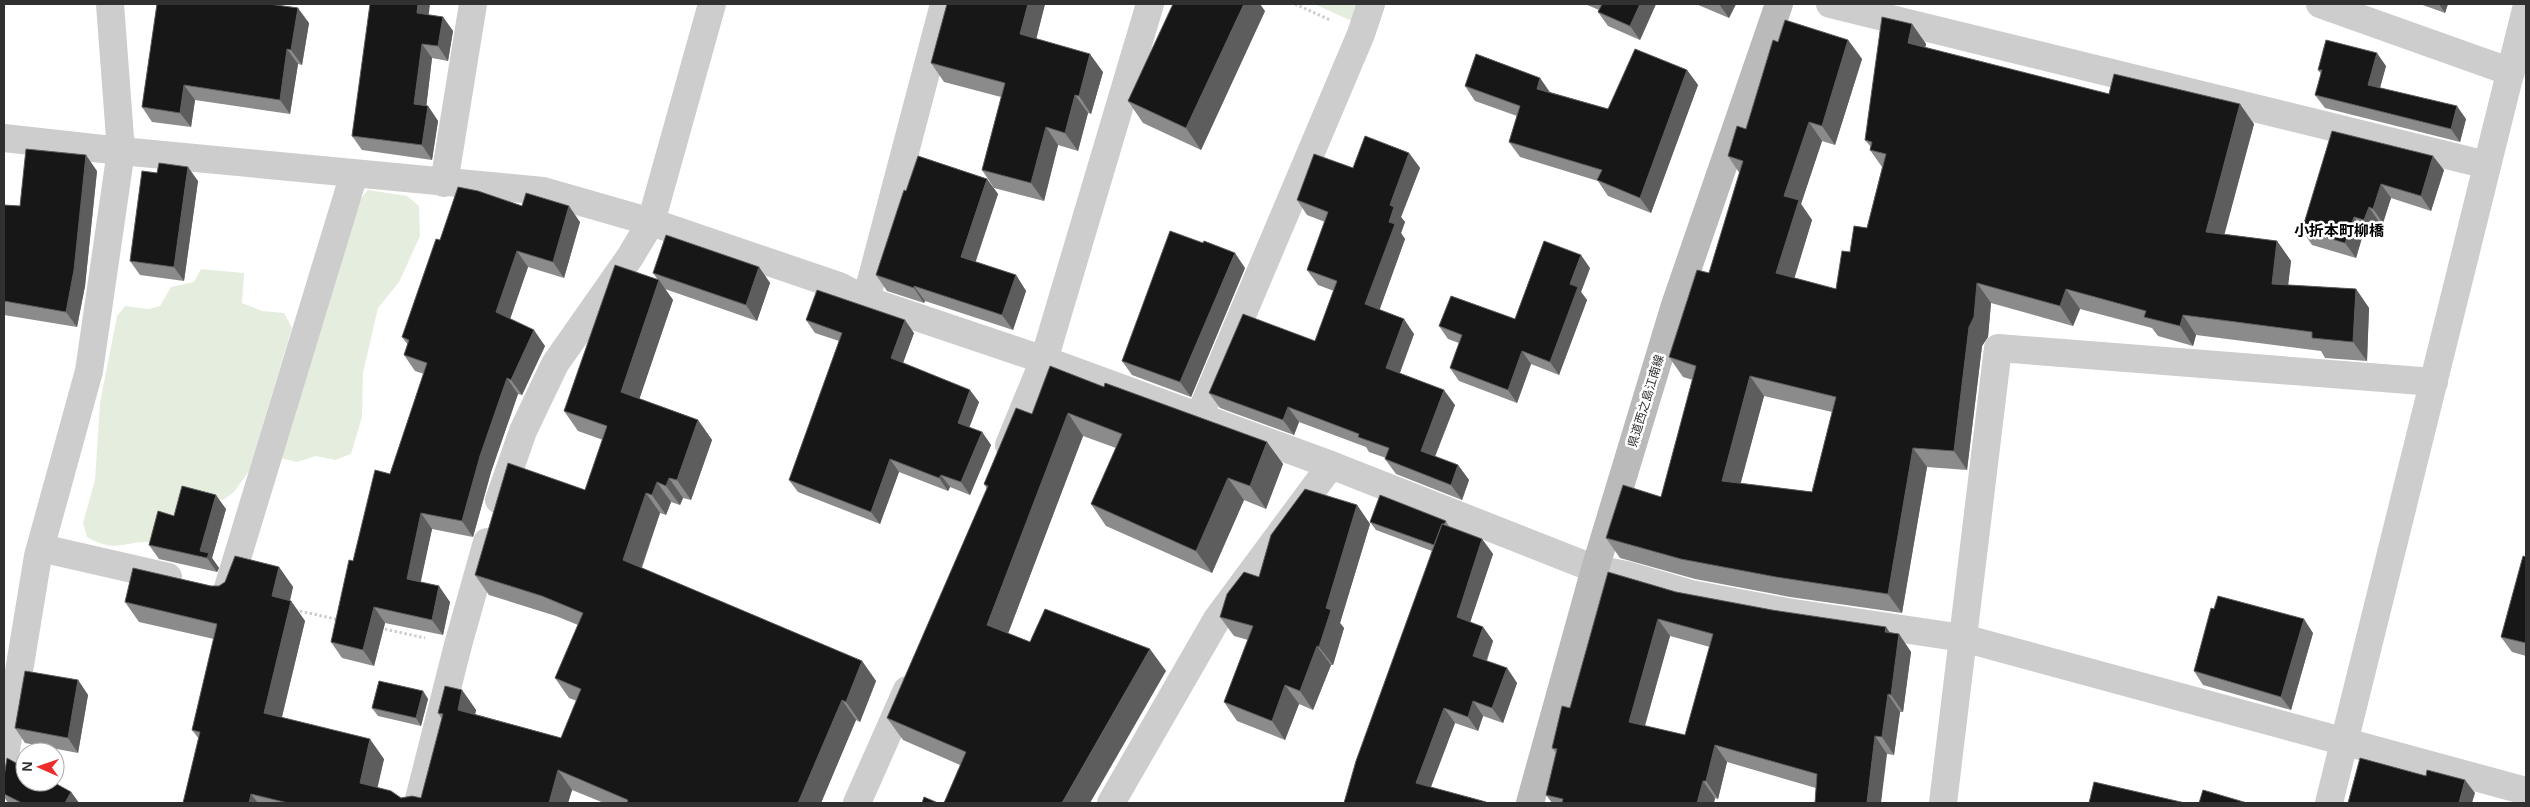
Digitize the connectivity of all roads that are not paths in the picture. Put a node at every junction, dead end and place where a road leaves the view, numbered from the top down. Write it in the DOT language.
graph roads {
  1 [pos="110,4"];
  2 [pos="473,4"];
  3 [pos="712,4"];
  4 [pos="944,4"];
  5 [pos="1150,4"];
  6 [pos="1371,4"];
  7 [pos="1779,4"];
  8 [pos="1830,4"];
  9 [pos="2320,4"];
  10 [pos="2526,9"];
  11 [pos="2511,72"];
  12 [pos="4,138"];
  13 [pos="121,151"];
  14 [pos="2488,165"];
  15 [pos="354,174"];
  16 [pos="444,183"];
  17 [pos="651,222"];
  18 [pos="866,300"];
  19 [pos="1044,360"];
  20 [pos="2434,382"];
  21 [pos="1199,417"];
  22 [pos="1332,465"];
  23 [pos="998,470"];
  24 [pos="41,548"];
  25 [pos="1595,569"];
  26 [pos="1963,638"];
  27 [pos="918,663"];
  28 [pos="2344,741"];
  29 [pos="4,762"];
  30 [pos="2526,791"];
  31 [pos="424,802"];
  32 [pos="857,803"];
  33 [pos="1111,803"];
  34 [pos="1530,803"];
  35 [pos="1943,803"];
  36 [pos="2329,803"];
  1 -- 13 [label="street"];
  2 -- 16 [label="street"];
  3 -- 17 [label="street"];
  4 -- 18 [label="street"];
  5 -- 19 [label="street"];
  6 -- 21 [label="street"];
  7 -- 25 [label="main road, 県道西之島江南線"];
  8 -- 14 [label="street"];
  9 -- 11 [label="street"];
  10 -- 11 [label="street"];
  11 -- 14 [label="street"];
  12 -- 13 [label="street"];
  13 -- 15 [label="street"];
  13 -- 24 [label="street"];
  14 -- 20 [label="street"];
  15 -- 16 [label="street"];
  15 -- 24 [label="street"];
  16 -- 17 [label="street"];
  17 -- 18 [label="street"];
  17 -- 31 [label="street"];
  18 -- 19 [label="street"];
  19 -- 21 [label="street"];
  19 -- 23 [label="street"];
  20 -- 26 [label="street"];
  20 -- 28 [label="street"];
  21 -- 22 [label="street"];
  22 -- 25 [label="street"];
  22 -- 33 [label="street"];
  24 -- 29 [label="street"];
  25 -- 26 [label="street"];
  25 -- 34 [label="main road, 県道西之島江南線"];
  26 -- 28 [label="street"];
  26 -- 35 [label="street"];
  27 -- 32 [label="street"];
  28 -- 30 [label="street"];
  28 -- 36 [label="street"];
}
